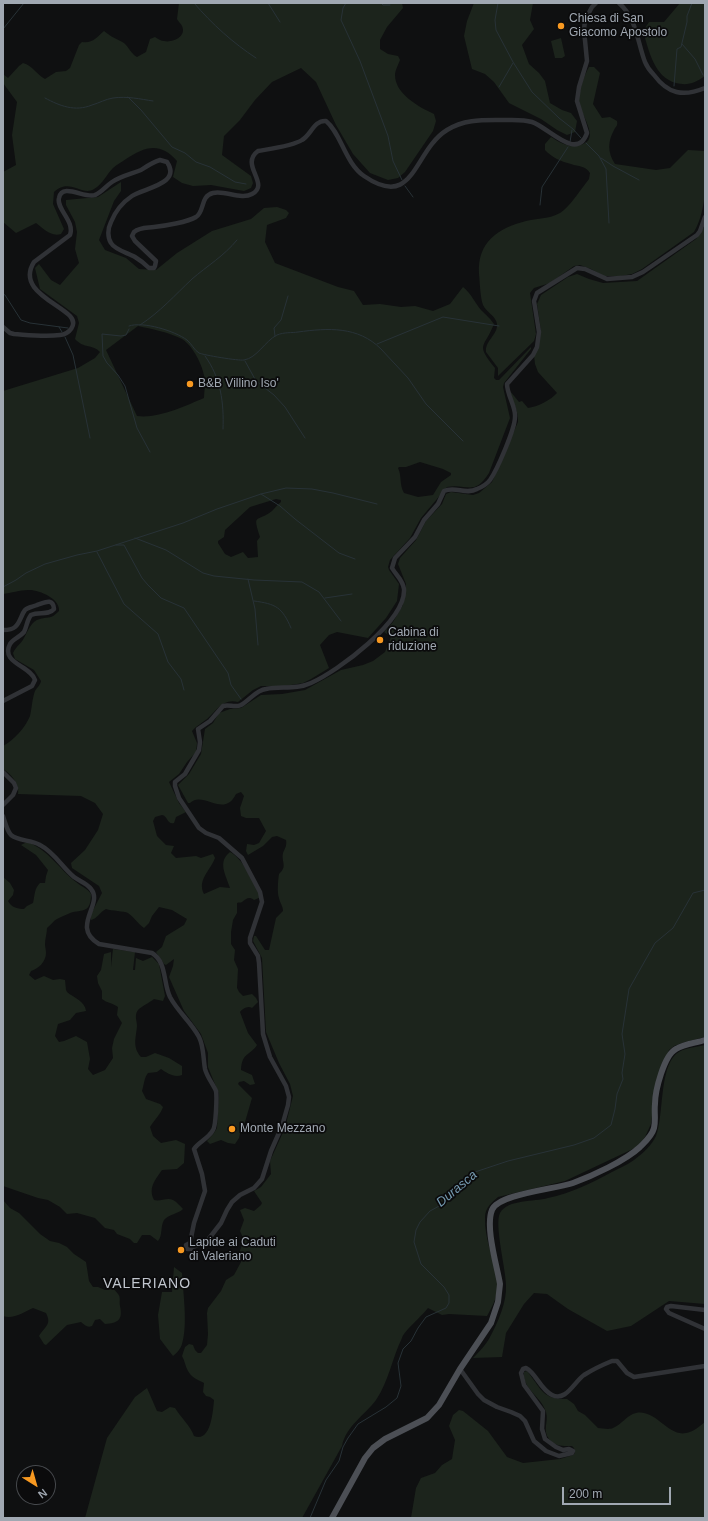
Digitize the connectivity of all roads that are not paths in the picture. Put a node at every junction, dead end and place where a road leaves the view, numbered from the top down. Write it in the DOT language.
graph roads {
  1 [pos="596,3"];
  2 [pos="620,3"];
  3 [pos="705,88"];
  4 [pos="705,217"];
  5 [pos="3,327"];
  6 [pos="3,630"];
  7 [pos="3,701"];
  8 [pos="3,772"];
  9 [pos="3,805"];
  10 [pos="3,816"];
  11 [pos="705,1040"];
  12 [pos="705,1310"];
  13 [pos="705,1329"];
  14 [pos="705,1366"];
  15 [pos="460,1369"];
  16 [pos="332,1518"];
  1 -- 5 [label="street"];
  2 -- 3 [label="street"];
  4 -- 10 [label="street"];
  6 -- 7 [label="street"];
  8 -- 9 [label="street"];
  11 -- 15 [label="main road"];
  12 -- 13 [label="street"];
  14 -- 15 [label="street"];
  15 -- 16 [label="main road"];
}
